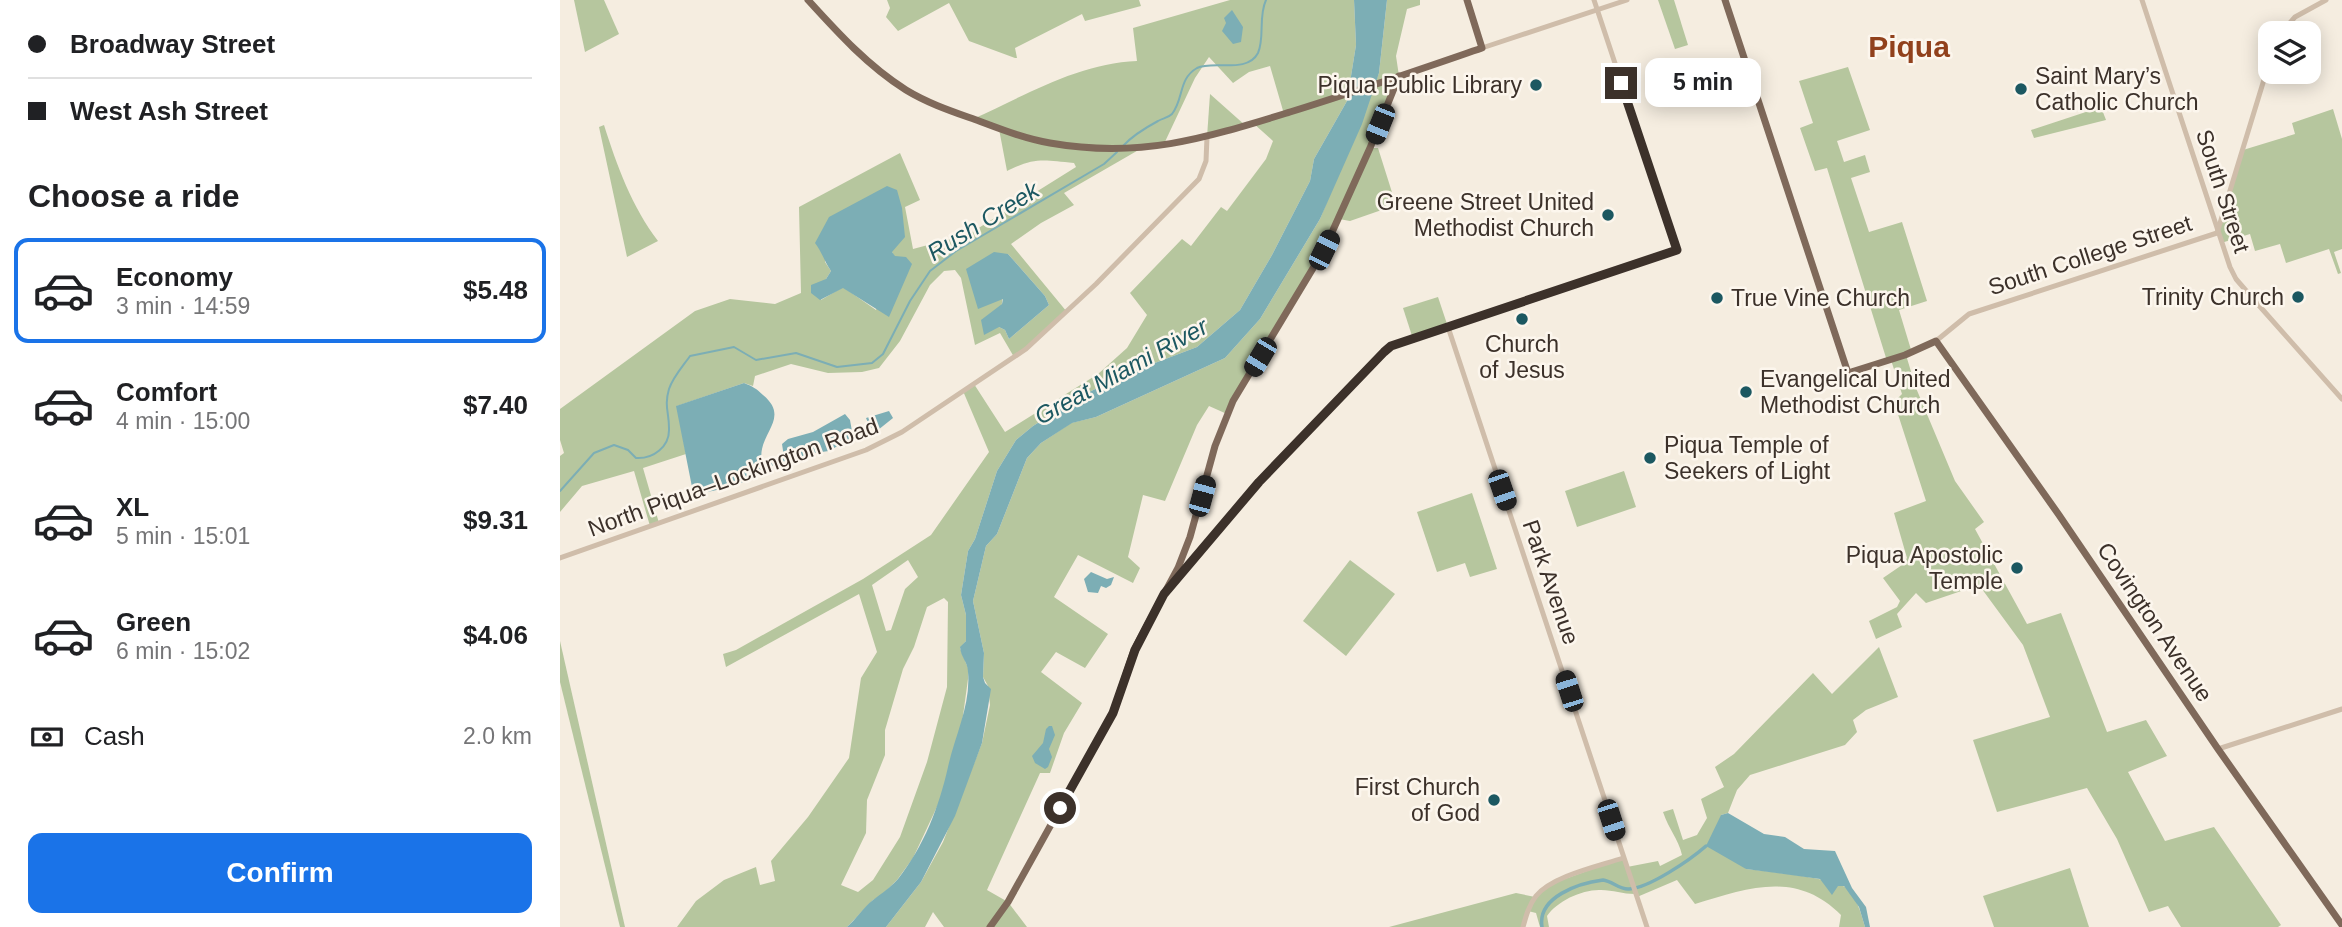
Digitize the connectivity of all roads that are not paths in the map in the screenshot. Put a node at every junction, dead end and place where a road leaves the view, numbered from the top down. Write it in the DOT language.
graph roads {
  1 [pos="808,0"];
  2 [pos="1467,0"];
  3 [pos="1594,0"];
  4 [pos="1627,0"];
  5 [pos="1725,0"];
  6 [pos="2142,0"];
  7 [pos="2326,0"];
  8 [pos="1597,10"];
  9 [pos="2292,21"];
  10 [pos="1482,48"];
  11 [pos="1399,76"];
  12 [pos="2263,84"];
  13 [pos="1207,138"];
  14 [pos="2217,233"];
  15 [pos="1448,327"];
  16 [pos="1936,341"];
  17 [pos="2342,399"];
  18 [pos="560,558"];
  19 [pos="1181,570"];
  20 [pos="2342,709"];
  21 [pos="2218,749"];
  22 [pos="1623,858"];
  23 [pos="2342,925"];
  24 [pos="990,927"];
  25 [pos="1522,927"];
  26 [pos="1647,927"];
  1 -- 13 [label="main road"];
  2 -- 10 [label="main road"];
  3 -- 8 [label="street"];
  4 -- 8 [label="street"];
  5 -- 16 [label="main road, South College Street"];
  6 -- 14 [label="street, South Street"];
  7 -- 9 [label="street"];
  8 -- 10 [label="street"];
  8 -- 15 [label="street"];
  10 -- 11 [label="main road"];
  11 -- 13 [label="main road"];
  11 -- 19 [label="main road"];
  12 -- 14 [label="street, South College Street"];
  13 -- 18 [label="street, North Piqua–Lockington Road"];
  14 -- 16 [label="street, South College Street"];
  14 -- 17 [label="street, South Street"];
  15 -- 19 [label="street"];
  15 -- 22 [label="street, Park Avenue"];
  16 -- 21 [label="main road, Covington Avenue"];
  19 -- 24 [label="main road"];
  20 -- 21 [label="street"];
  21 -- 23 [label="main road, Covington Avenue"];
  22 -- 25 [label="street"];
  22 -- 26 [label="street, Park Avenue"];
}
